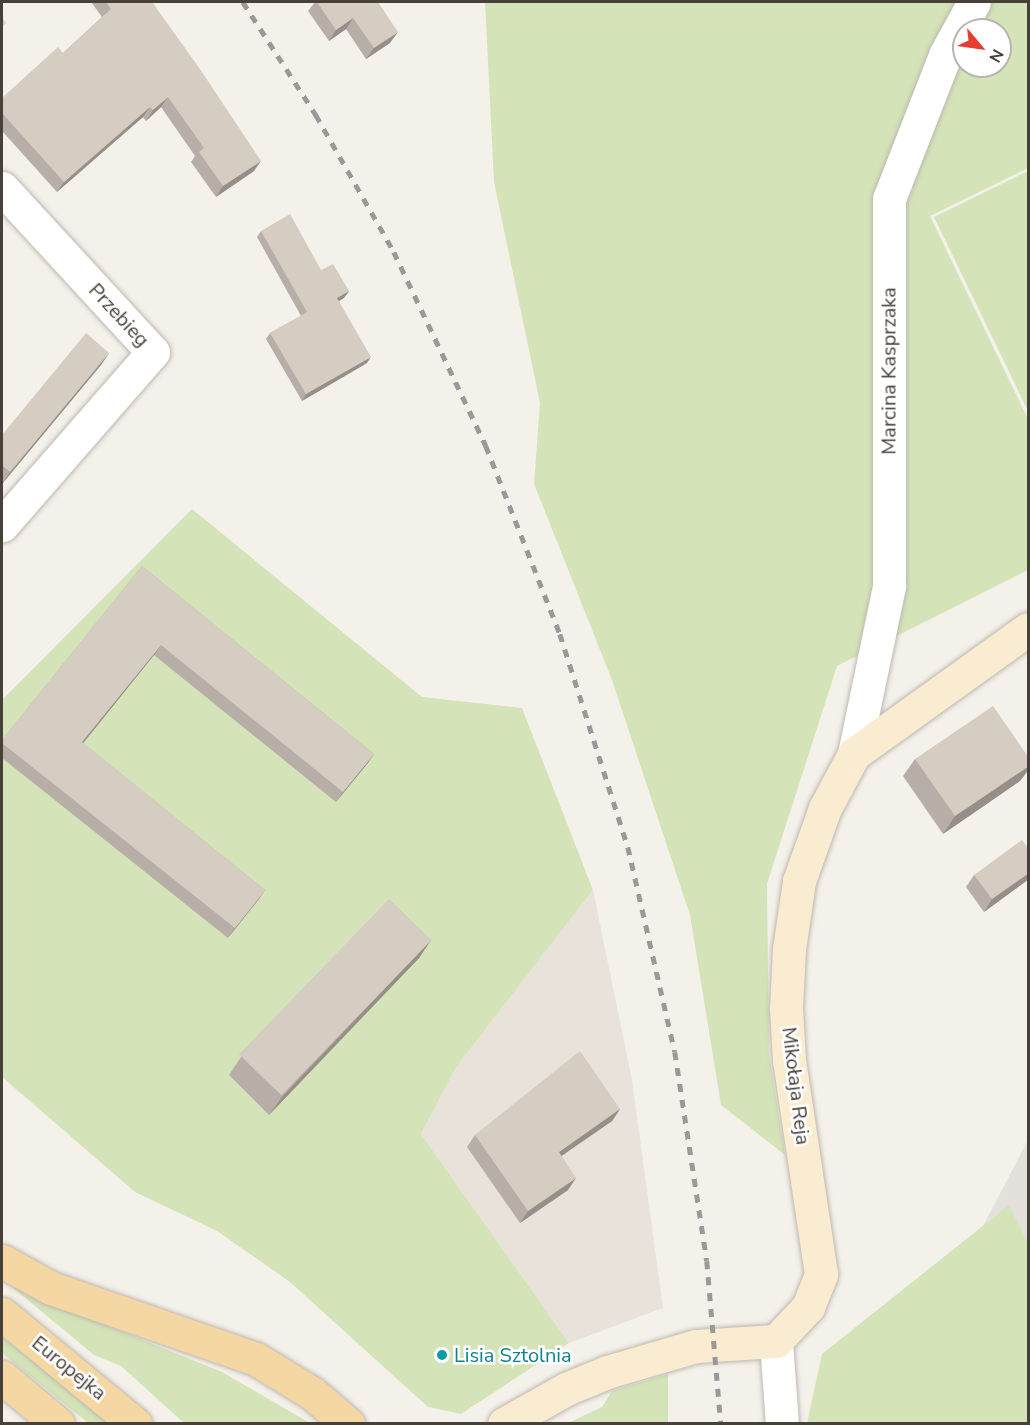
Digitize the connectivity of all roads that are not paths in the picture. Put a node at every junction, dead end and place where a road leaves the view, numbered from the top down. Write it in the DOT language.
graph roads {
  1 [pos="974,2"];
  2 [pos="2,188"];
  3 [pos="2,525"];
  4 [pos="1029,629"];
  5 [pos="854,754"];
  6 [pos="2,1261"];
  7 [pos="2,1314"];
  8 [pos="776,1341"];
  9 [pos="2,1377"];
  10 [pos="58,1424"];
  11 [pos="135,1424"];
  12 [pos="348,1424"];
  13 [pos="504,1424"];
  14 [pos="782,1424"];
  1 -- 5 [label="street, Marcina Kasprzaka"];
  2 -- 3 [label="street, Przebieg"];
  4 -- 5 [label="street, Mikołaja Reja"];
  5 -- 8 [label="street, Mikołaja Reja"];
  6 -- 12 [label="main road"];
  7 -- 11 [label="main road, Europejka"];
  8 -- 13 [label="street"];
  8 -- 14 [label="street"];
  9 -- 10 [label="main road"];
}
